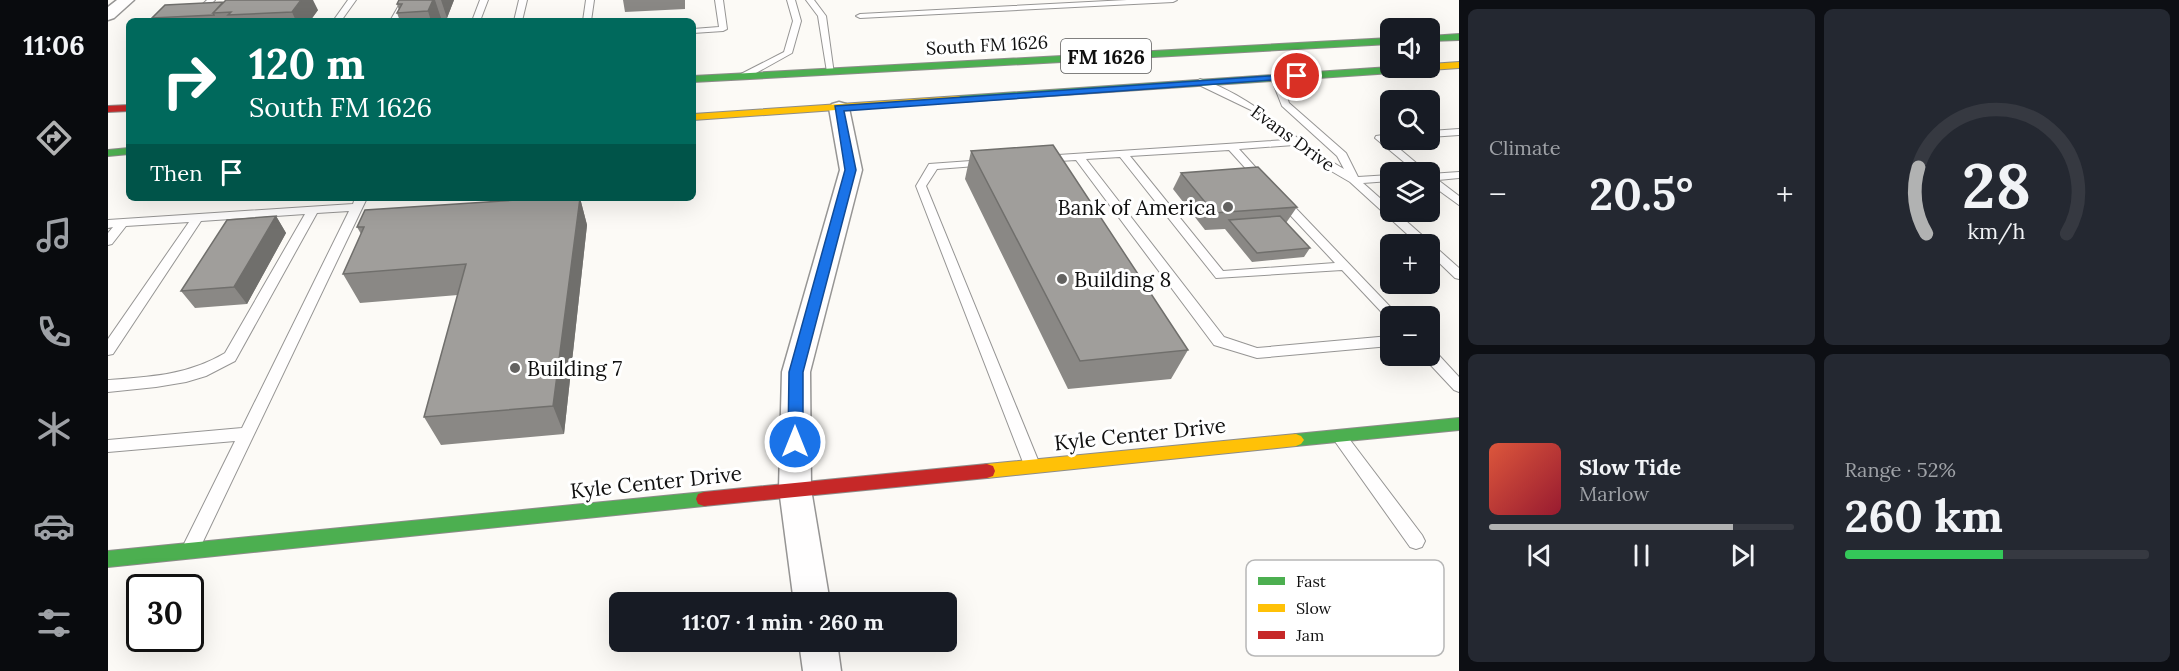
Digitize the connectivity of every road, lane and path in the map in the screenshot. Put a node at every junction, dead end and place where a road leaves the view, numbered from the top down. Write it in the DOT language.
graph roads {
  1 [pos="126,0"];
  2 [pos="211,0"];
  3 [pos="352,0"];
  4 [pos="406,0"];
  5 [pos="484,0"];
  6 [pos="524,0"];
  7 [pos="590,0"];
  8 [pos="719,0"];
  9 [pos="791,0"];
  10 [pos="810,0"];
  11 [pos="1173,0"];
  12 [pos="108,15"];
  13 [pos="860,16"];
  14 [pos="192,18"];
  15 [pos="339,18"];
  16 [pos="396,18"];
  17 [pos="477,18"];
  18 [pos="519,18"];
  19 [pos="587,18"];
  20 [pos="696,31"];
  21 [pos="1459,37"];
  22 [pos="1440,38"];
  23 [pos="1380,42"];
  24 [pos="1459,65"];
  25 [pos="1440,66"];
  26 [pos="895,68"];
  27 [pos="1380,71"];
  28 [pos="831,72"];
  29 [pos="744,76"];
  30 [pos="1276,78"];
  31 [pos="696,79"];
  32 [pos="1200,82"];
  33 [pos="806,88"];
  34 [pos="846,94"];
  35 [pos="787,98"];
  36 [pos="126,108"];
  37 [pos="108,109"];
  38 [pos="726,115"];
  39 [pos="696,117"];
  40 [pos="1459,132"];
  41 [pos="1440,133"];
  42 [pos="1297,142"];
  43 [pos="1231,146"];
  44 [pos="1395,150"];
  45 [pos="126,152"];
  46 [pos="108,153"];
  47 [pos="1123,154"];
  48 [pos="1079,157"];
  49 [pos="1034,160"];
  50 [pos="1000,162"];
  51 [pos="1410,162"];
  52 [pos="1459,175"];
  53 [pos="1440,177"];
  54 [pos="1380,179"];
  55 [pos="1354,180"];
  56 [pos="1440,186"];
  57 [pos="359,202"];
  58 [pos="1459,202"];
  59 [pos="313,210"];
  60 [pos="196,220"];
  61 [pos="108,224"];
  62 [pos="122,224"];
  63 [pos="1414,234"];
  64 [pos="108,241"];
  65 [pos="1440,258"];
  66 [pos="1345,266"];
  67 [pos="1459,275"];
  68 [pos="1383,306"];
  69 [pos="1380,342"];
  70 [pos="108,350"];
  71 [pos="1440,366"];
  72 [pos="108,386"];
  73 [pos="1459,386"];
  74 [pos="1459,424"];
  75 [pos="246,434"];
  76 [pos="1339,435"];
  77 [pos="108,446"];
  78 [pos="1032,465"];
  79 [pos="795,489"];
  80 [pos="1416,541"];
  81 [pos="190,550"];
  82 [pos="108,559"];
  83 [pos="810,592"];
  84 [pos="819,652"];
  85 [pos="822,671"];
  1 -- 12 [label="street"];
  2 -- 14 [label="lane"];
  3 -- 15 [label="lane"];
  4 -- 16 [label="lane"];
  5 -- 17 [label="lane"];
  6 -- 18 [label="lane"];
  7 -- 19 [label="lane"];
  8 -- 20 [label="lane"];
  9 -- 29 [label="lane"];
  10 -- 28 [label="lane"];
  11 -- 13 [label="lane"];
  21 -- 22 [label="main road"];
  23 -- 26 [label="main road, South FM 1626 / FM 1626"];
  24 -- 25 [label="main road"];
  26 -- 28 [label="main road, South FM 1626 / FM 1626"];
  26 -- 34 [label="main road"];
  27 -- 30 [label="main road, FM 1626"];
  28 -- 29 [label="main road, South FM 1626 / FM 1626"];
  28 -- 33 [label="main road"];
  29 -- 31 [label="main road, South FM 1626 / FM 1626"];
  30 -- 32 [label="main road, FM 1626"];
  30 -- 55 [label="lane, Evans Drive"];
  32 -- 34 [label="main road, FM 1626"];
  32 -- 42 [label="lane, Evans Drive"];
  34 -- 38 [label="main road, FM 1626"];
  34 -- 79 [label="street"];
  35 -- 38 [label="main road"];
  36 -- 37 [label="main road"];
  38 -- 39 [label="main road, FM 1626"];
  40 -- 41 [label="lane"];
  42 -- 43 [label="lane"];
  42 -- 55 [label="lane, Evans Drive"];
  43 -- 47 [label="lane"];
  43 -- 66 [label="lane"];
  44 -- 51 [label="lane"];
  45 -- 46 [label="main road"];
  47 -- 48 [label="lane"];
  47 -- 66 [label="lane"];
  48 -- 49 [label="lane"];
  48 -- 69 [label="lane"];
  50 -- 78 [label="lane"];
  52 -- 53 [label="lane"];
  54 -- 55 [label="lane"];
  55 -- 63 [label="lane, Evans Drive"];
  56 -- 58 [label="lane"];
  57 -- 59 [label="lane"];
  57 -- 75 [label="lane"];
  59 -- 60 [label="lane"];
  59 -- 72 [label="lane"];
  60 -- 62 [label="lane"];
  60 -- 70 [label="lane"];
  61 -- 62 [label="lane"];
  62 -- 64 [label="lane"];
  65 -- 67 [label="lane"];
  66 -- 68 [label="lane"];
  71 -- 73 [label="lane"];
  74 -- 76 [label="main road, Kyle Center Drive"];
  75 -- 77 [label="lane"];
  75 -- 81 [label="lane"];
  76 -- 78 [label="main road, Kyle Center Drive"];
  76 -- 80 [label="lane"];
  78 -- 79 [label="main road, Kyle Center Drive"];
  79 -- 81 [label="main road, Kyle Center Drive"];
  79 -- 83 [label="street"];
  81 -- 82 [label="main road, Kyle Center Drive"];
  84 -- 85 [label="street"];
}
